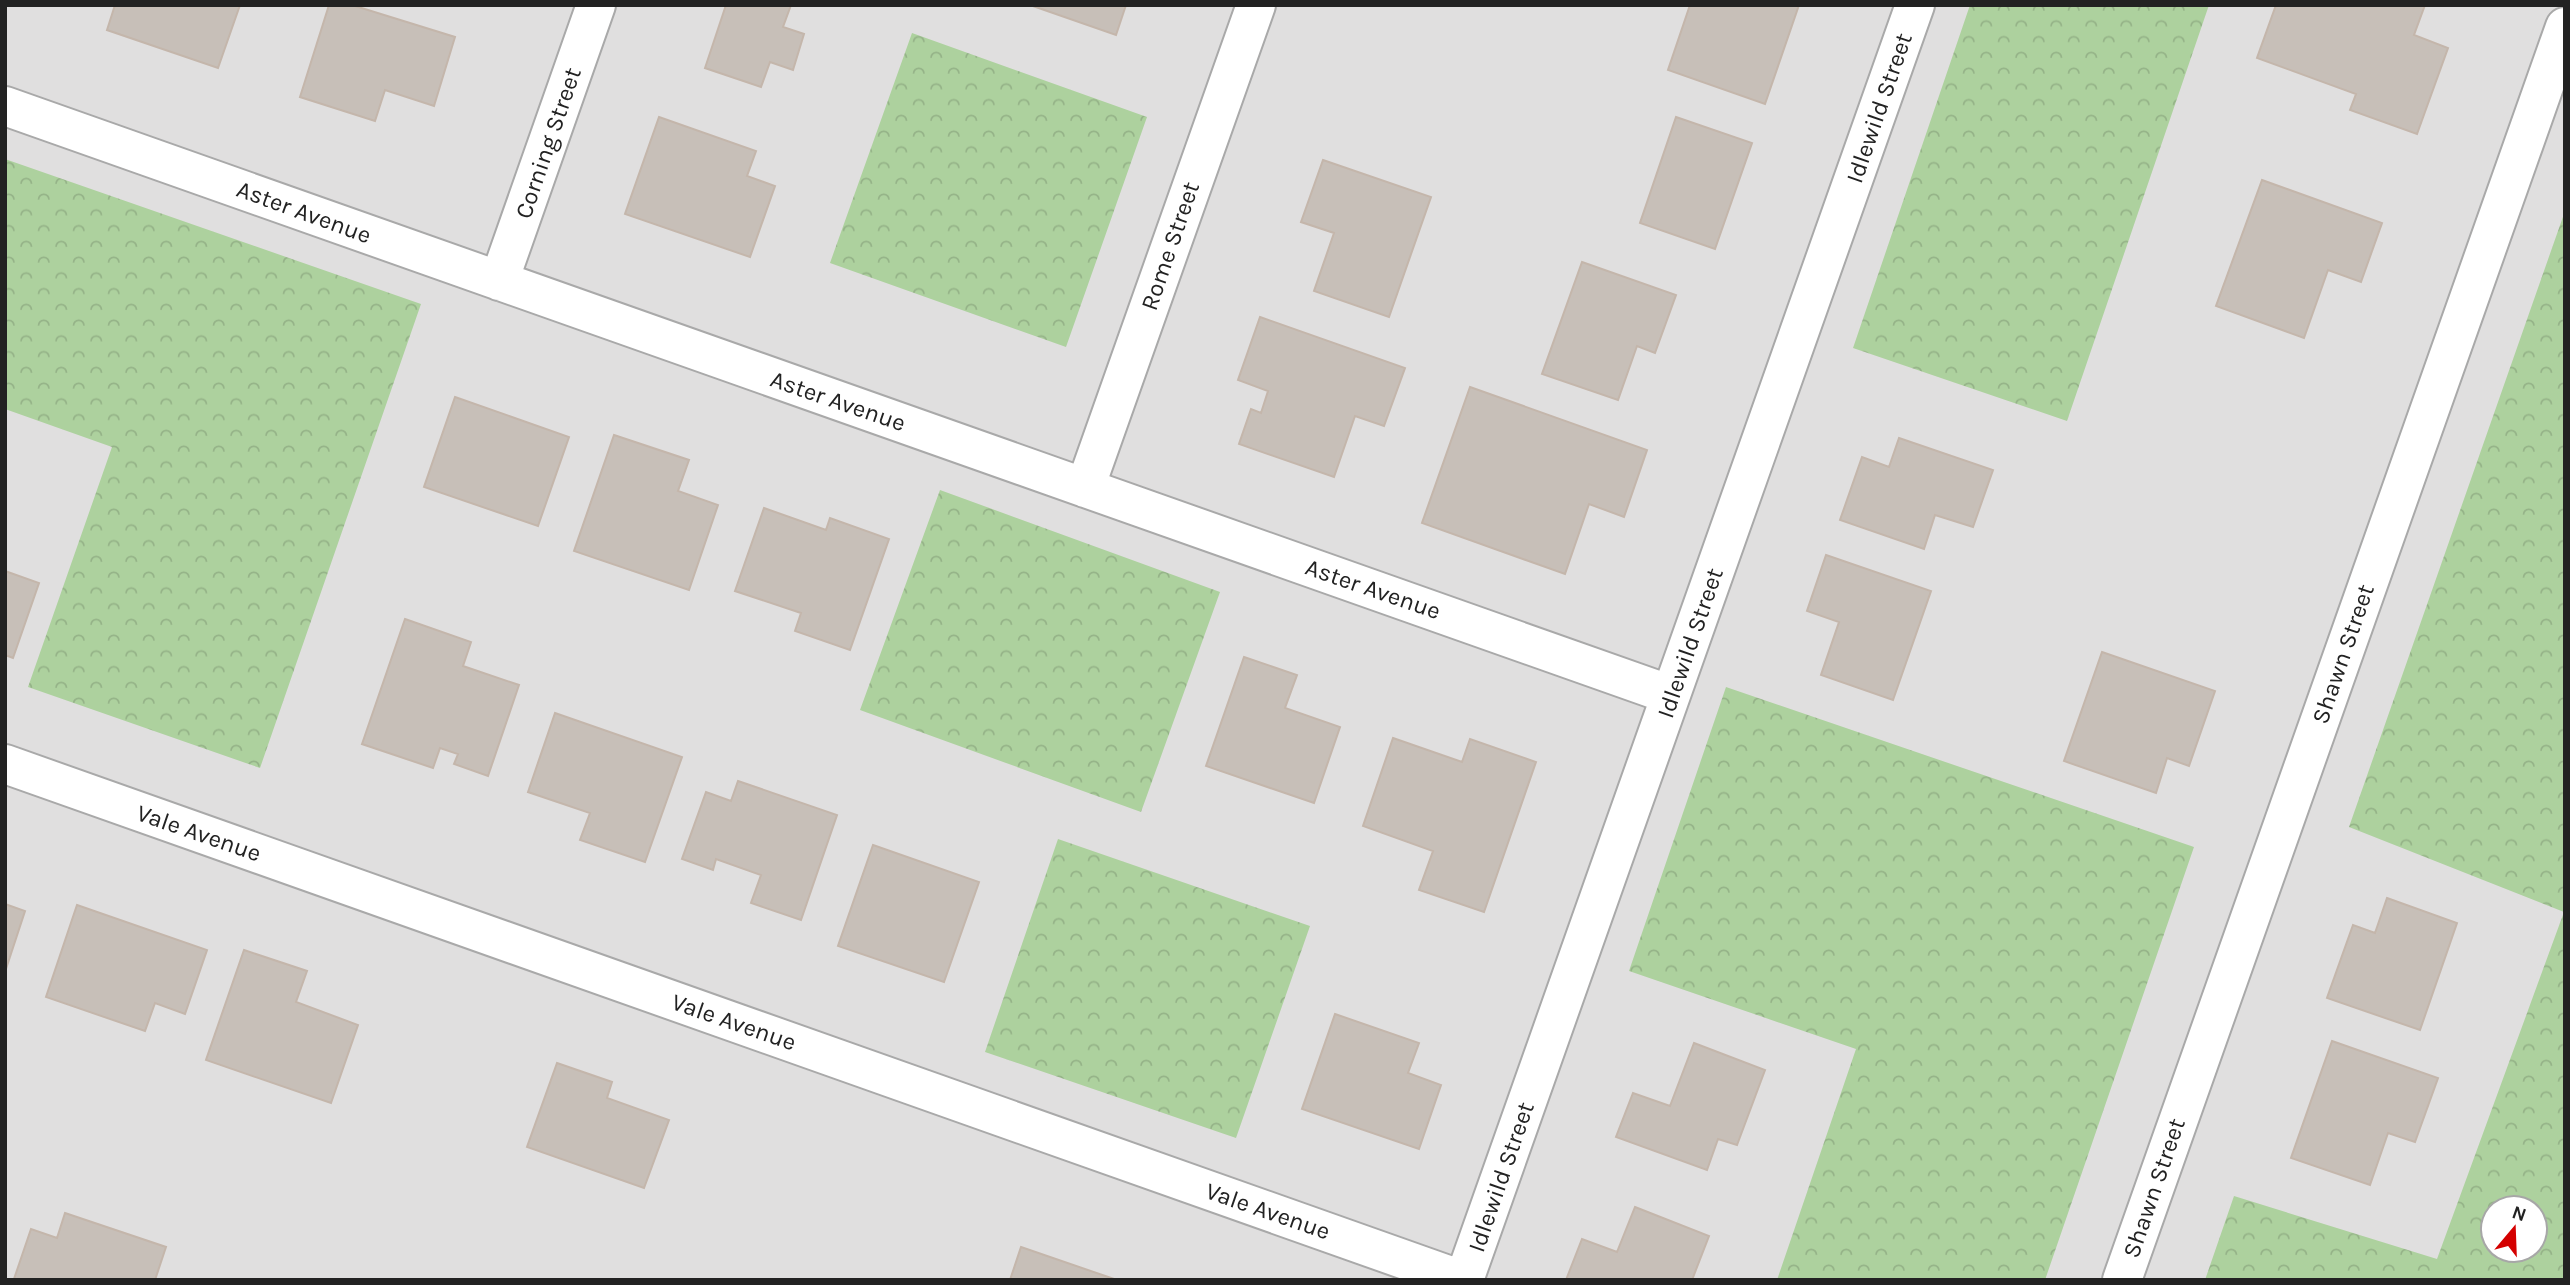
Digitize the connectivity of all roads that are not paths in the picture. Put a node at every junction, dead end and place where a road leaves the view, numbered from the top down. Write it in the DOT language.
graph roads {
  1 [pos="596,5"];
  2 [pos="1256,5"];
  3 [pos="1915,5"];
  4 [pos="2565,27"];
  5 [pos="5,106"];
  6 [pos="499,281"];
  7 [pos="1085,488"];
  8 [pos="1671,695"];
  9 [pos="5,764"];
  10 [pos="1463,1280"];
  11 [pos="2122,1280"];
  1 -- 6 [label="street, Corning Street"];
  2 -- 7 [label="street, Rome Street"];
  3 -- 8 [label="street, Idlewild Street"];
  4 -- 11 [label="street, Shawn Street"];
  5 -- 6 [label="street, Aster Avenue"];
  6 -- 7 [label="street, Aster Avenue"];
  7 -- 8 [label="street, Aster Avenue"];
  8 -- 10 [label="street, Idlewild Street"];
  9 -- 10 [label="street, Vale Avenue"];
}
